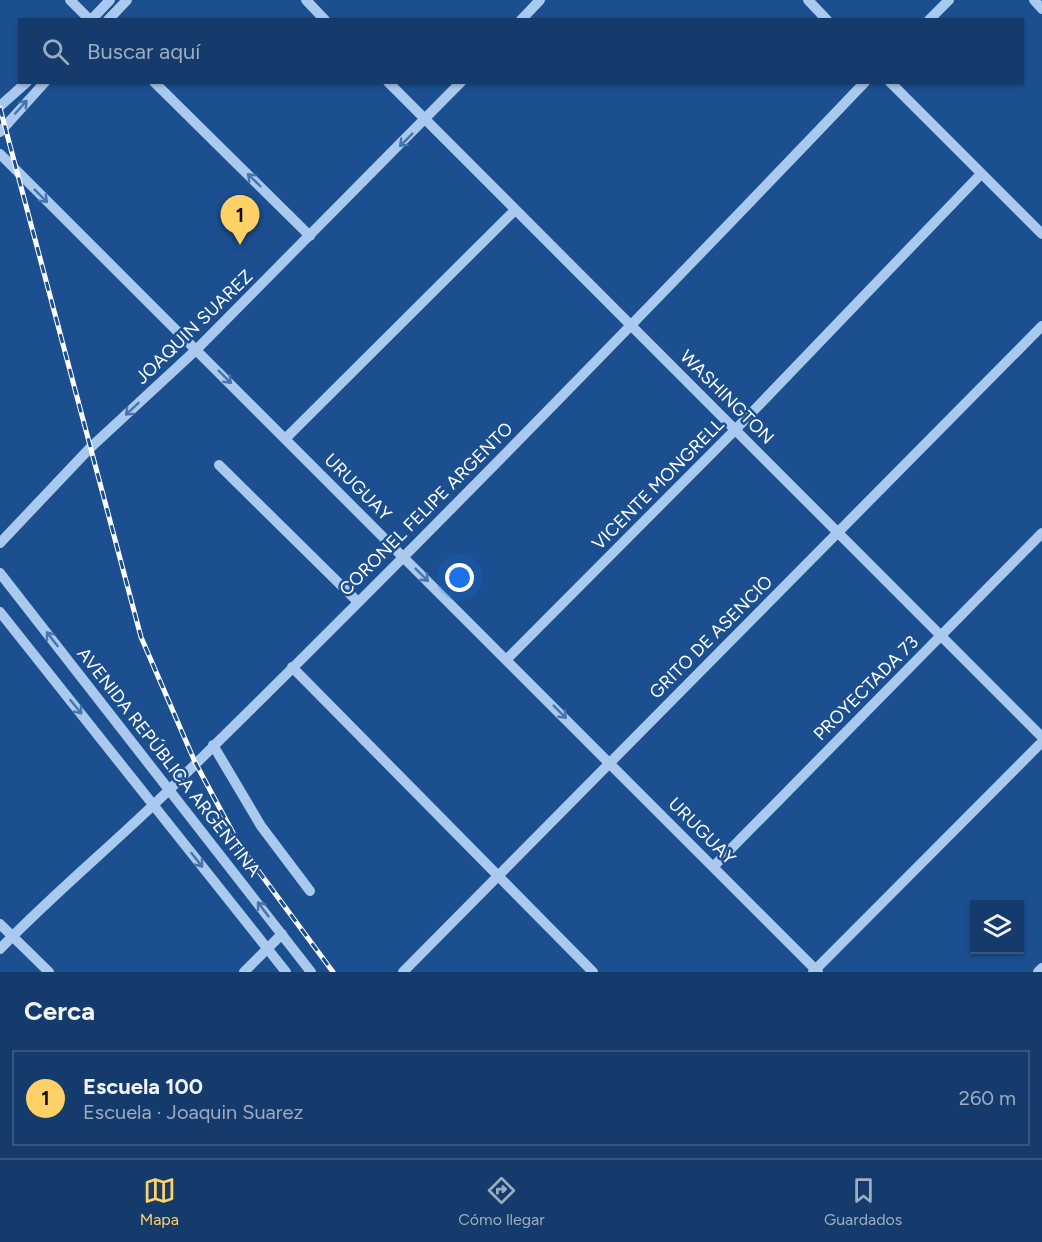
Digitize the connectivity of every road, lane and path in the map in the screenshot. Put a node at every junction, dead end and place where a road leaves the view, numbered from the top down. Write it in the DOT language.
graph roads {
  1 [pos="70,0"];
  2 [pos="110,0"];
  3 [pos="127,0"];
  4 [pos="540,0"];
  5 [pos="808,0"];
  6 [pos="949,0"];
  7 [pos="1034,0"];
  8 [pos="314,3"];
  9 [pos="1042,9"];
  10 [pos="88,18"];
  11 [pos="92,18"];
  12 [pos="110,18"];
  13 [pos="324,18"];
  14 [pos="523,18"];
  15 [pos="825,18"];
  16 [pos="931,18"];
  17 [pos="25,84"];
  18 [pos="43,84"];
  19 [pos="156,84"];
  20 [pos="390,84"];
  21 [pos="459,84"];
  22 [pos="863,84"];
  23 [pos="892,84"];
  24 [pos="0,106"];
  25 [pos="425,120"];
  26 [pos="0,132"];
  27 [pos="0,154"];
  28 [pos="981,174"];
  29 [pos="515,210"];
  30 [pos="1042,234"];
  31 [pos="310,236"];
  32 [pos="632,326"];
  33 [pos="1042,326"];
  34 [pos="196,349"];
  35 [pos="736,429"];
  36 [pos="286,438"];
  37 [pos="219,465"];
  38 [pos="838,532"];
  39 [pos="1042,533"];
  40 [pos="0,543"];
  41 [pos="403,556"];
  42 [pos="0,573"];
  43 [pos="357,601"];
  44 [pos="0,612"];
  45 [pos="942,635"];
  46 [pos="507,659"];
  47 [pos="292,667"];
  48 [pos="1042,736"];
  49 [pos="1042,742"];
  50 [pos="213,745"];
  51 [pos="610,762"];
  52 [pos="171,788"];
  53 [pos="153,804"];
  54 [pos="714,866"];
  55 [pos="498,875"];
  56 [pos="310,891"];
  57 [pos="0,924"];
  58 [pos="282,934"];
  59 [pos="13,936"];
  60 [pos="0,949"];
  61 [pos="267,949"];
  62 [pos="1042,968"];
  63 [pos="406,971"];
  64 [pos="816,971"];
  65 [pos="49,972"];
  66 [pos="244,972"];
  67 [pos="286,972"];
  68 [pos="311,972"];
  69 [pos="593,972"];
  70 [pos="1038,972"];
  1 -- 10 [label="street"];
  2 -- 11 [label="street"];
  3 -- 12 [label="street"];
  4 -- 14 [label="street"];
  5 -- 15 [label="street"];
  6 -- 16 [label="street"];
  7 -- 9 [label="street"];
  8 -- 13 [label="street"];
  17 -- 24 [label="street"];
  26 -- 18 [label="street, one-way"];
  31 -- 19 [label="street, one-way"];
  20 -- 25 [label="street, WASHINGTON"];
  21 -- 25 [label="street, JOAQUIN SUAREZ"];
  22 -- 32 [label="street, CORONEL FELIPE ARGENTO"];
  23 -- 28 [label="street"];
  25 -- 29 [label="street, WASHINGTON"];
  25 -- 31 [label="street, JOAQUIN SUAREZ, one-way"];
  27 -- 34 [label="street, URUGUAY, one-way"];
  28 -- 30 [label="street"];
  28 -- 35 [label="street, VICENTE MONGRELL"];
  29 -- 32 [label="street, WASHINGTON"];
  29 -- 36 [label="street"];
  31 -- 34 [label="street, JOAQUIN SUAREZ"];
  32 -- 35 [label="street, WASHINGTON"];
  32 -- 41 [label="street, CORONEL FELIPE ARGENTO"];
  33 -- 38 [label="street, GRITO DE ASENCIO"];
  34 -- 36 [label="street, URUGUAY, one-way"];
  34 -- 40 [label="street, JOAQUIN SUAREZ, one-way"];
  35 -- 38 [label="street, WASHINGTON"];
  35 -- 46 [label="street, VICENTE MONGRELL"];
  36 -- 41 [label="street, URUGUAY"];
  37 -- 43 [label="street"];
  38 -- 45 [label="street, WASHINGTON"];
  38 -- 51 [label="street, GRITO DE ASENCIO"];
  39 -- 45 [label="street, PROYECTADA 73"];
  41 -- 43 [label="street, CORONEL FELIPE ARGENTO"];
  41 -- 46 [label="street, URUGUAY, one-way"];
  52 -- 42 [label="street, AVENIDA REPÚBLICA ARGENTINA, one-way"];
  43 -- 47 [label="street, CORONEL FELIPE ARGENTO"];
  44 -- 53 [label="street, one-way"];
  45 -- 48 [label="street, WASHINGTON"];
  45 -- 54 [label="street, PROYECTADA 73"];
  46 -- 51 [label="street, URUGUAY, one-way"];
  47 -- 50 [label="street, CORONEL FELIPE ARGENTO"];
  47 -- 55 [label="street"];
  49 -- 64 [label="street"];
  50 -- 52 [label="street, CORONEL FELIPE ARGENTO"];
  50 -- 56 [label="street"];
  51 -- 54 [label="street, URUGUAY"];
  51 -- 55 [label="street, GRITO DE ASENCIO"];
  52 -- 53 [label="street, CORONEL FELIPE ARGENTO"];
  58 -- 52 [label="street, AVENIDA REPÚBLICA ARGENTINA, one-way"];
  53 -- 59 [label="street, CORONEL FELIPE ARGENTO"];
  53 -- 61 [label="street, one-way"];
  54 -- 64 [label="street, URUGUAY"];
  55 -- 63 [label="street, GRITO DE ASENCIO"];
  55 -- 69 [label="street"];
  57 -- 59 [label="street"];
  58 -- 61 [label="street"];
  58 -- 68 [label="street, AVENIDA REPÚBLICA ARGENTINA"];
  59 -- 60 [label="street, CORONEL FELIPE ARGENTO"];
  59 -- 65 [label="street"];
  61 -- 66 [label="street"];
  61 -- 67 [label="street"];
  62 -- 70 [label="street"];
}
